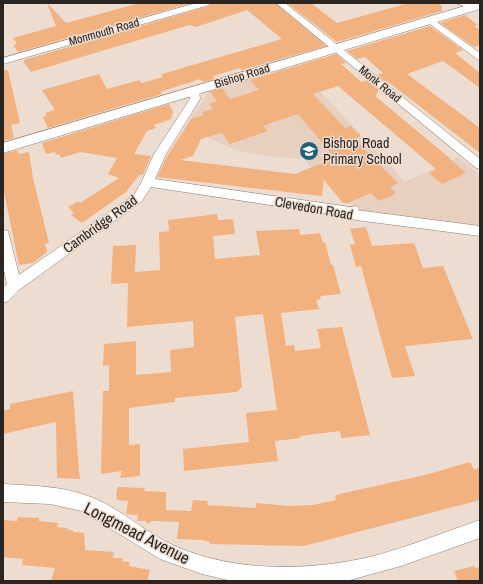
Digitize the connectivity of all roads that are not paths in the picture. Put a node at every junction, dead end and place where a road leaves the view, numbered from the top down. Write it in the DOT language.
graph roads {
  1 [pos="206,3"];
  2 [pos="280,3"];
  3 [pos="460,3"];
  4 [pos="478,7"];
  5 [pos="430,20"];
  6 [pos="336,48"];
  7 [pos="480,58"];
  8 [pos="3,61"];
  9 [pos="194,91"];
  10 [pos="3,148"];
  11 [pos="480,165"];
  12 [pos="148,182"];
  13 [pos="480,231"];
  14 [pos="3,235"];
  15 [pos="14,286"];
  16 [pos="3,296"];
  17 [pos="3,493"];
  18 [pos="480,530"];
  1 -- 8 [label="street, Monmouth Road"];
  2 -- 6 [label="street, Monk Road"];
  3 -- 4 [label="street"];
  4 -- 5 [label="street, Bishop Road"];
  5 -- 6 [label="street, Bishop Road"];
  5 -- 7 [label="street"];
  6 -- 9 [label="street, Bishop Road"];
  6 -- 11 [label="street, Monk Road"];
  9 -- 10 [label="street, Bishop Road"];
  9 -- 12 [label="street, Cambridge Road"];
  12 -- 13 [label="street, Clevedon Road"];
  12 -- 15 [label="street, Cambridge Road"];
  14 -- 15 [label="street"];
  15 -- 16 [label="street, Cambridge Road"];
  17 -- 18 [label="street, Longmead Avenue"];
}
